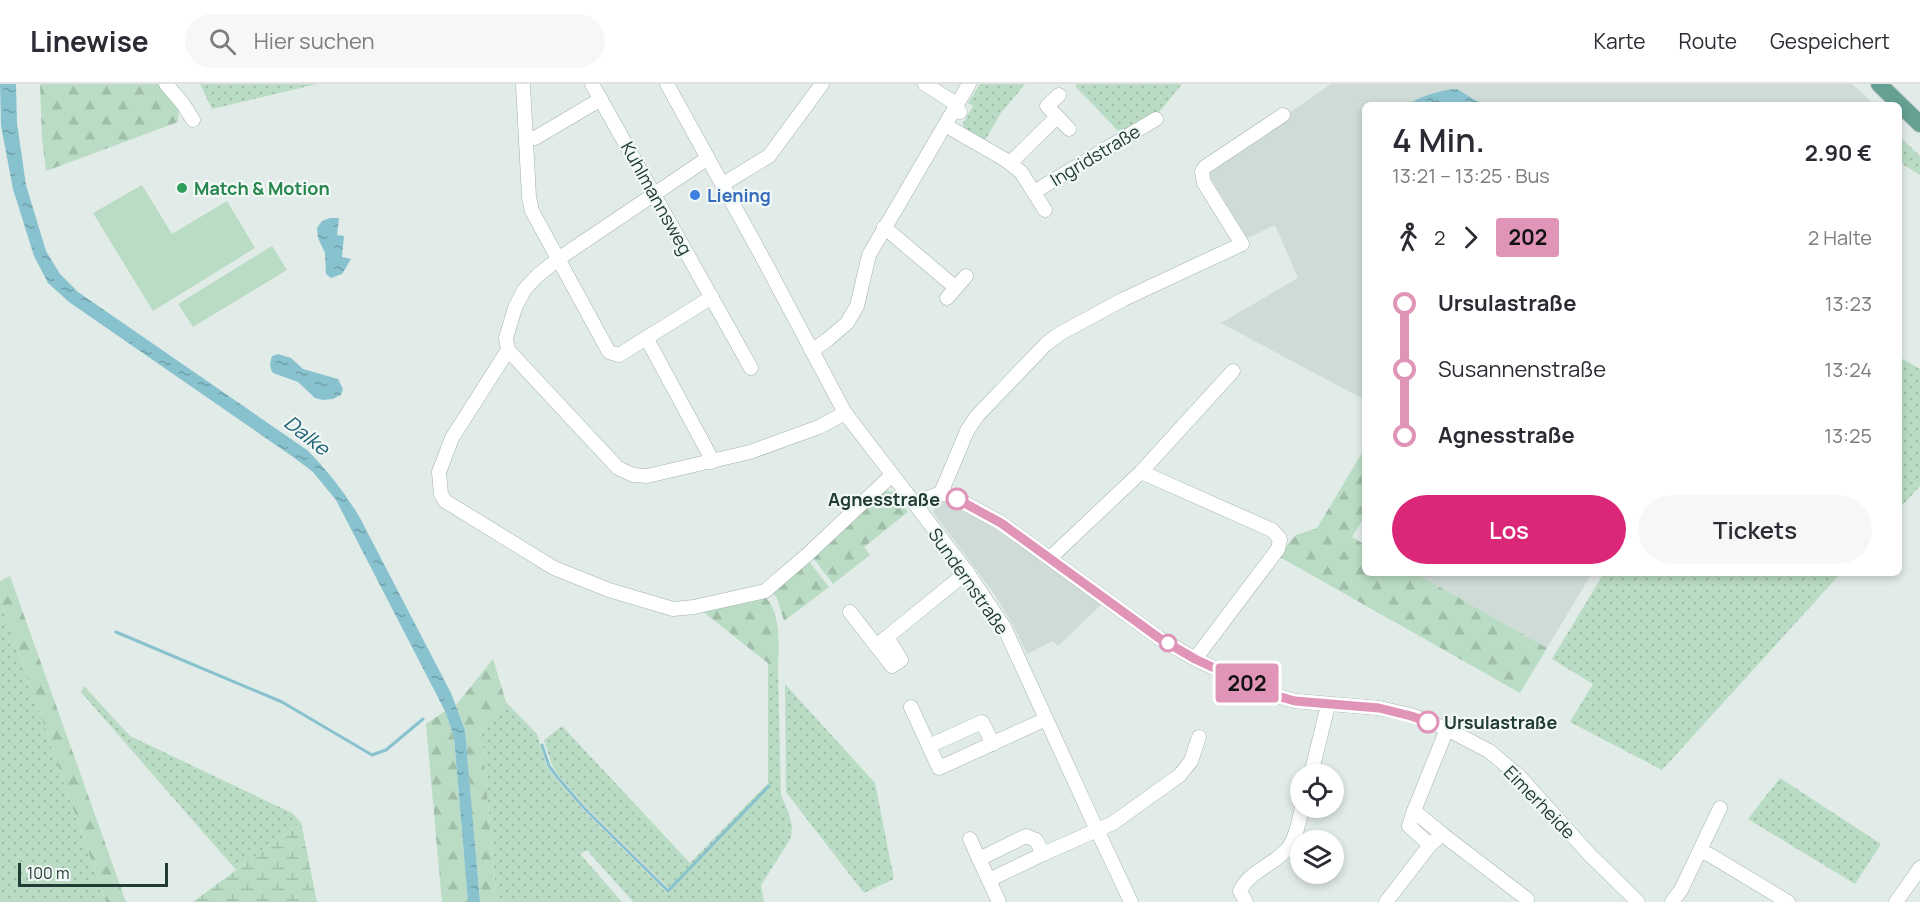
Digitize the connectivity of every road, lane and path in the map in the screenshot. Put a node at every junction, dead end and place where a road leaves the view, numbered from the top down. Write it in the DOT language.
graph roads {
  1 [pos="166,84"];
  2 [pos="523,84"];
  3 [pos="592,84"];
  4 [pos="667,84"];
  5 [pos="822,84"];
  6 [pos="925,84"];
  7 [pos="969,84"];
  8 [pos="1866,84"];
  9 [pos="1879,84"];
  10 [pos="1059,95"];
  11 [pos="601,99"];
  12 [pos="1886,102"];
  13 [pos="1897,102"];
  14 [pos="956,106"];
  15 [pos="1902,106"];
  16 [pos="1283,115"];
  17 [pos="1057,117"];
  18 [pos="1902,118"];
  19 [pos="1156,119"];
  20 [pos="193,120"];
  21 [pos="1920,124"];
  22 [pos="952,129"];
  23 [pos="1069,129"];
  24 [pos="1920,136"];
  25 [pos="526,138"];
  26 [pos="708,158"];
  27 [pos="1010,163"];
  28 [pos="723,184"];
  29 [pos="911,184"];
  30 [pos="1034,192"];
  31 [pos="654,193"];
  32 [pos="1045,210"];
  33 [pos="884,227"];
  34 [pos="558,259"];
  35 [pos="966,276"];
  36 [pos="712,297"];
  37 [pos="647,339"];
  38 [pos="508,350"];
  39 [pos="812,351"];
  40 [pos="751,368"];
  41 [pos="1233,371"];
  42 [pos="845,413"];
  43 [pos="711,462"];
  44 [pos="1140,472"];
  45 [pos="892,475"];
  46 [pos="941,494"];
  47 [pos="917,506"];
  48 [pos="1050,558"];
  49 [pos="967,572"];
  50 [pos="850,612"];
  51 [pos="1195,659"];
  52 [pos="1328,705"];
  53 [pos="911,706"];
  54 [pos="1046,719"];
  55 [pos="1448,729"];
  56 [pos="1199,737"];
  57 [pos="993,744"];
  58 [pos="929,746"];
  59 [pos="1313,764"];
  60 [pos="1720,808"];
  61 [pos="1414,811"];
  62 [pos="1299,818"];
  63 [pos="1097,830"];
  64 [pos="1442,834"];
  65 [pos="970,839"];
  66 [pos="1430,845"];
  67 [pos="1700,851"];
  68 [pos="1043,854"];
  69 [pos="979,859"];
  70 [pos="1918,875"];
  71 [pos="989,880"];
  72 [pos="1527,899"];
  73 [pos="999,902"];
  74 [pos="1131,902"];
  75 [pos="1246,902"];
  76 [pos="1386,902"];
  77 [pos="1638,902"];
  78 [pos="1672,902"];
  79 [pos="1788,902"];
  80 [pos="1896,902"];
  1 -- 20 [label="street"];
  2 -- 25 [label="street"];
  3 -- 11 [label="street, Kuhlmannsweg"];
  4 -- 26 [label="street, Sundernstraße"];
  5 -- 28 [label="street"];
  6 -- 14 [label="street"];
  7 -- 14 [label="street"];
  8 -- 12 [label="main road"];
  9 -- 13 [label="main road"];
  10 -- 17 [label="street"];
  11 -- 25 [label="street"];
  11 -- 31 [label="street, Kuhlmannsweg"];
  14 -- 22 [label="street"];
  14 -- 29 [label="street"];
  15 -- 21 [label="main road"];
  16 -- 46 [label="street"];
  17 -- 23 [label="street, Ingridstraße"];
  17 -- 27 [label="street"];
  18 -- 24 [label="main road"];
  19 -- 30 [label="street, Ingridstraße"];
  22 -- 27 [label="street, Ingridstraße"];
  22 -- 29 [label="street"];
  25 -- 34 [label="street"];
  26 -- 28 [label="street, Sundernstraße"];
  26 -- 31 [label="street"];
  27 -- 30 [label="street, Ingridstraße"];
  28 -- 39 [label="street, Sundernstraße"];
  29 -- 33 [label="street"];
  30 -- 32 [label="street, Ingridstraße"];
  31 -- 34 [label="street"];
  31 -- 36 [label="street, Kuhlmannsweg"];
  33 -- 35 [label="street"];
  33 -- 39 [label="street"];
  34 -- 37 [label="street"];
  34 -- 38 [label="street"];
  36 -- 37 [label="street"];
  36 -- 40 [label="street, Kuhlmannsweg"];
  37 -- 43 [label="street"];
  38 -- 43 [label="street"];
  38 -- 45 [label="street"];
  39 -- 42 [label="street, Sundernstraße"];
  41 -- 44 [label="street"];
  42 -- 43 [label="street"];
  42 -- 45 [label="street, Sundernstraße"];
  44 -- 48 [label="street"];
  44 -- 51 [label="street"];
  45 -- 47 [label="street, Sundernstraße"];
  46 -- 47 [label="street"];
  46 -- 48 [label="street, Eimerheide"];
  47 -- 49 [label="street, Sundernstraße"];
  48 -- 51 [label="street, Eimerheide"];
  49 -- 50 [label="street"];
  49 -- 54 [label="street, Sundernstraße"];
  51 -- 52 [label="street, Eimerheide"];
  52 -- 55 [label="street, Eimerheide"];
  52 -- 59 [label="street"];
  53 -- 58 [label="street"];
  54 -- 57 [label="street"];
  54 -- 63 [label="street, Sundernstraße"];
  55 -- 61 [label="street"];
  55 -- 77 [label="street, Eimerheide"];
  56 -- 63 [label="street"];
  57 -- 58 [label="street"];
  57 -- 58 [label="street"];
  60 -- 67 [label="street"];
  61 -- 64 [label="street"];
  61 -- 66 [label="street"];
  62 -- 75 [label="street"];
  63 -- 68 [label="street"];
  63 -- 74 [label="street, Sundernstraße"];
  64 -- 66 [label="street"];
  64 -- 72 [label="street"];
  65 -- 69 [label="street"];
  66 -- 76 [label="street"];
  67 -- 78 [label="street"];
  67 -- 79 [label="street"];
  68 -- 69 [label="street"];
  68 -- 71 [label="street"];
  69 -- 71 [label="street"];
  70 -- 80 [label="street"];
  71 -- 73 [label="street"];
}
